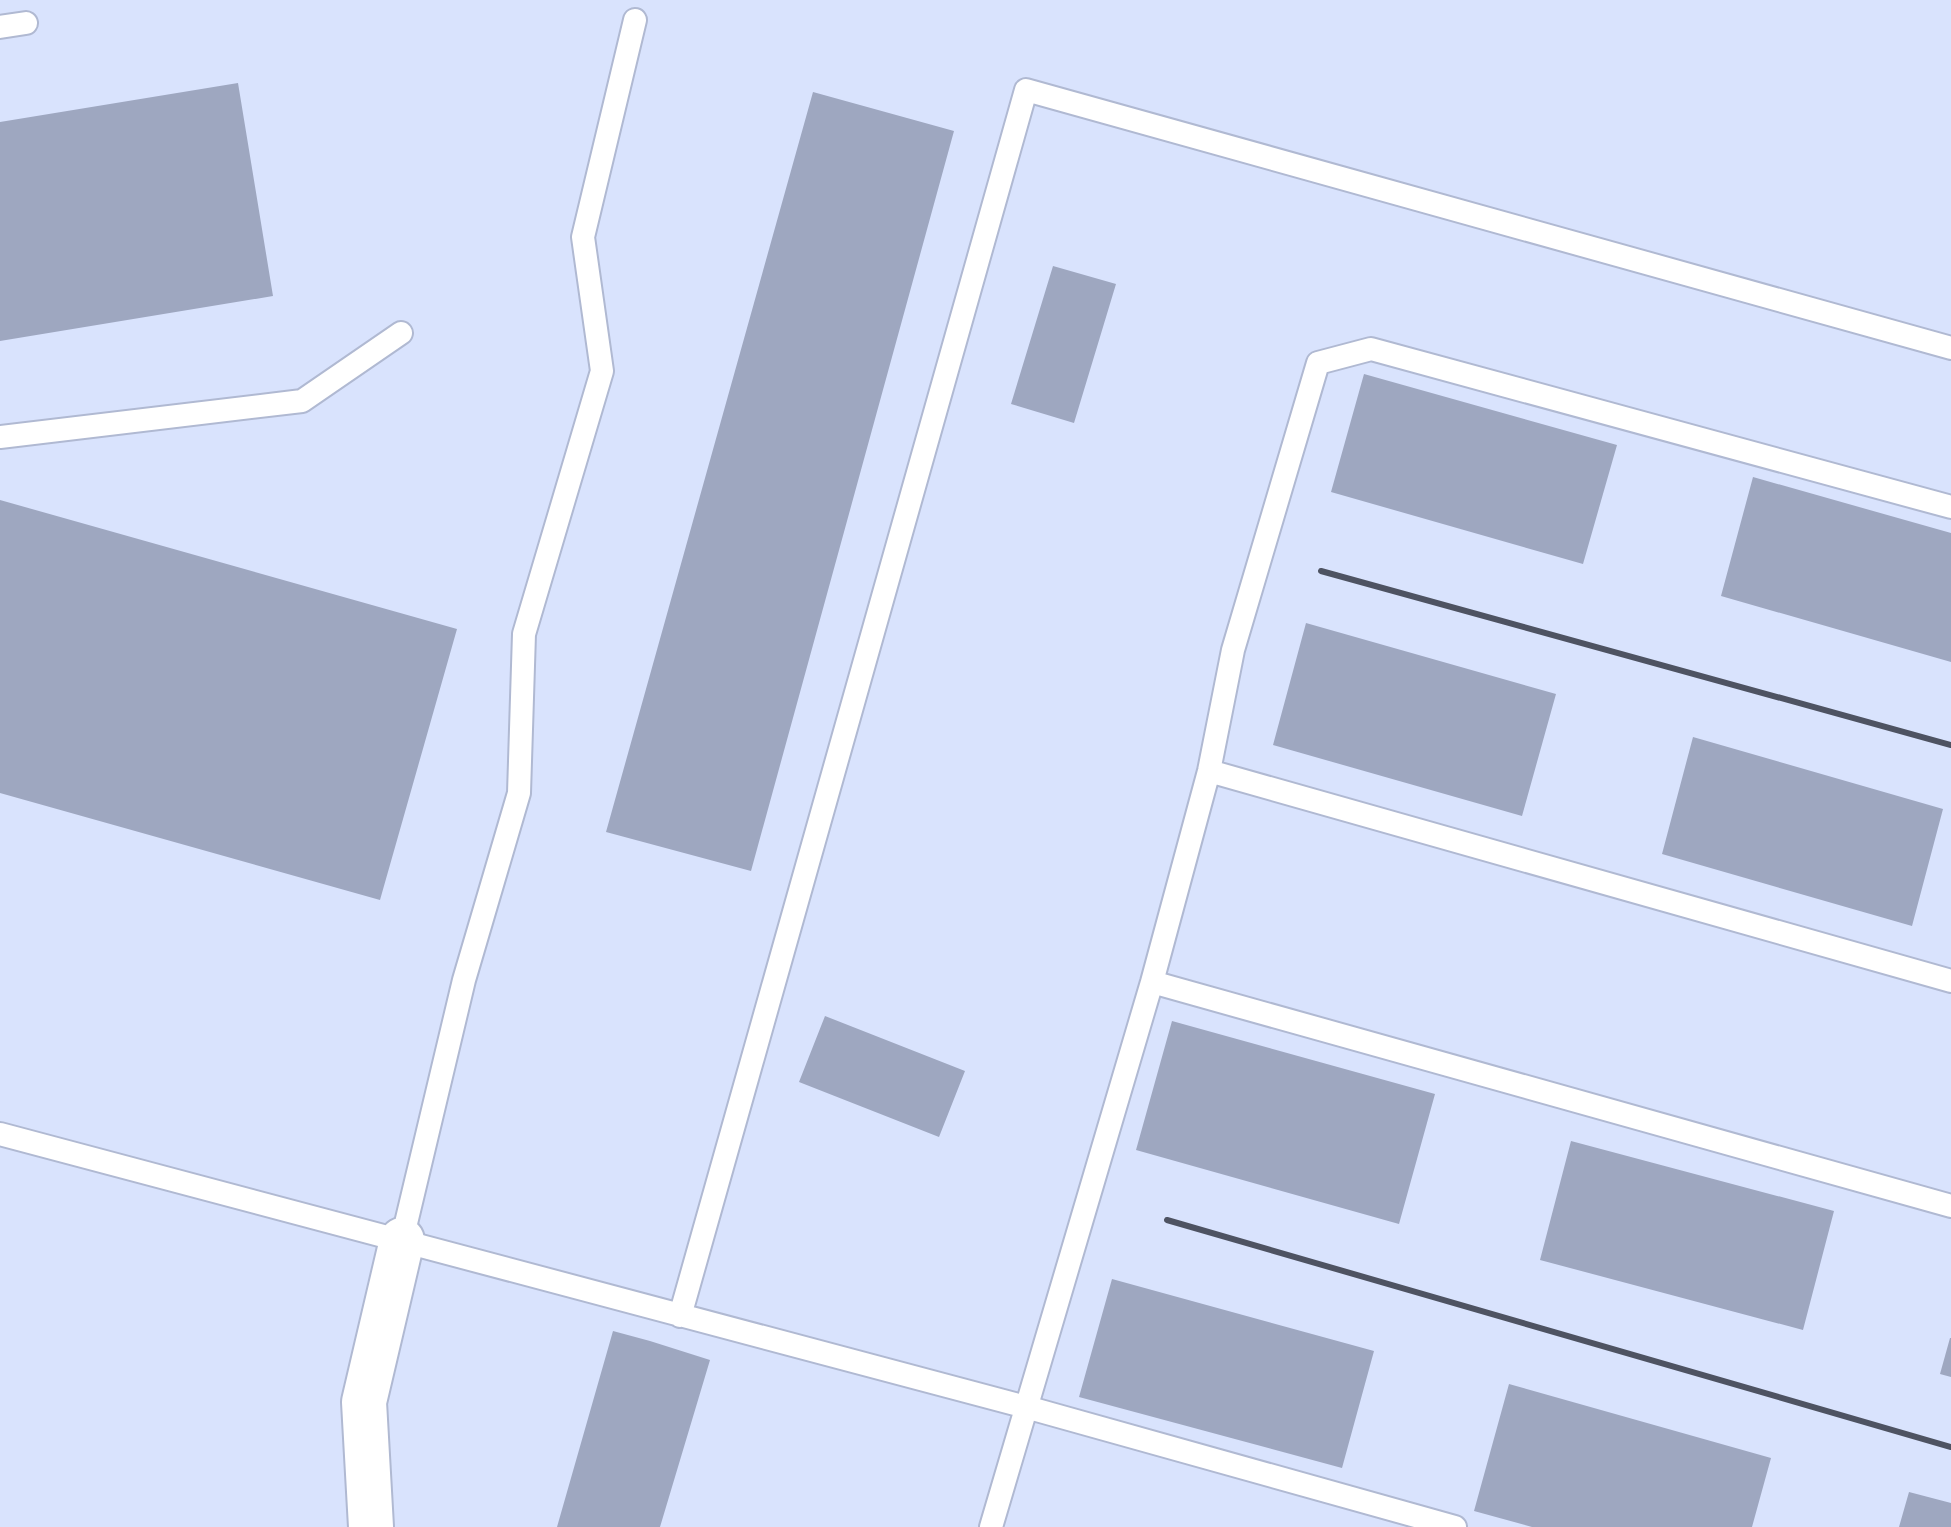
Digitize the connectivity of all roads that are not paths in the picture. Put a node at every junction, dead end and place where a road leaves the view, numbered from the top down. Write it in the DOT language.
graph roads {
  1 [pos="635,20"];
  2 [pos="26,23"];
  3 [pos="0,27"];
  4 [pos="401,333"];
  5 [pos="1951,348"];
  6 [pos="0,437"];
  7 [pos="1951,507"];
  8 [pos="1209,771"];
  9 [pos="1951,981"];
  10 [pos="1152,982"];
  11 [pos="0,1134"];
  12 [pos="1951,1206"];
  13 [pos="402,1240"];
  14 [pos="680,1316"];
  15 [pos="1026,1407"];
  16 [pos="371,1527"];
  17 [pos="991,1527"];
  18 [pos="1455,1527"];
  1 -- 13 [label="lane"];
  2 -- 3 [label="lane"];
  4 -- 6 [label="lane"];
  5 -- 14 [label="lane"];
  7 -- 8 [label="lane"];
  8 -- 9 [label="lane"];
  8 -- 10 [label="lane"];
  10 -- 12 [label="lane"];
  10 -- 15 [label="lane"];
  11 -- 13 [label="lane"];
  13 -- 14 [label="lane"];
  13 -- 16 [label="street"];
  14 -- 15 [label="lane"];
  15 -- 17 [label="lane"];
  15 -- 18 [label="lane"];
}
